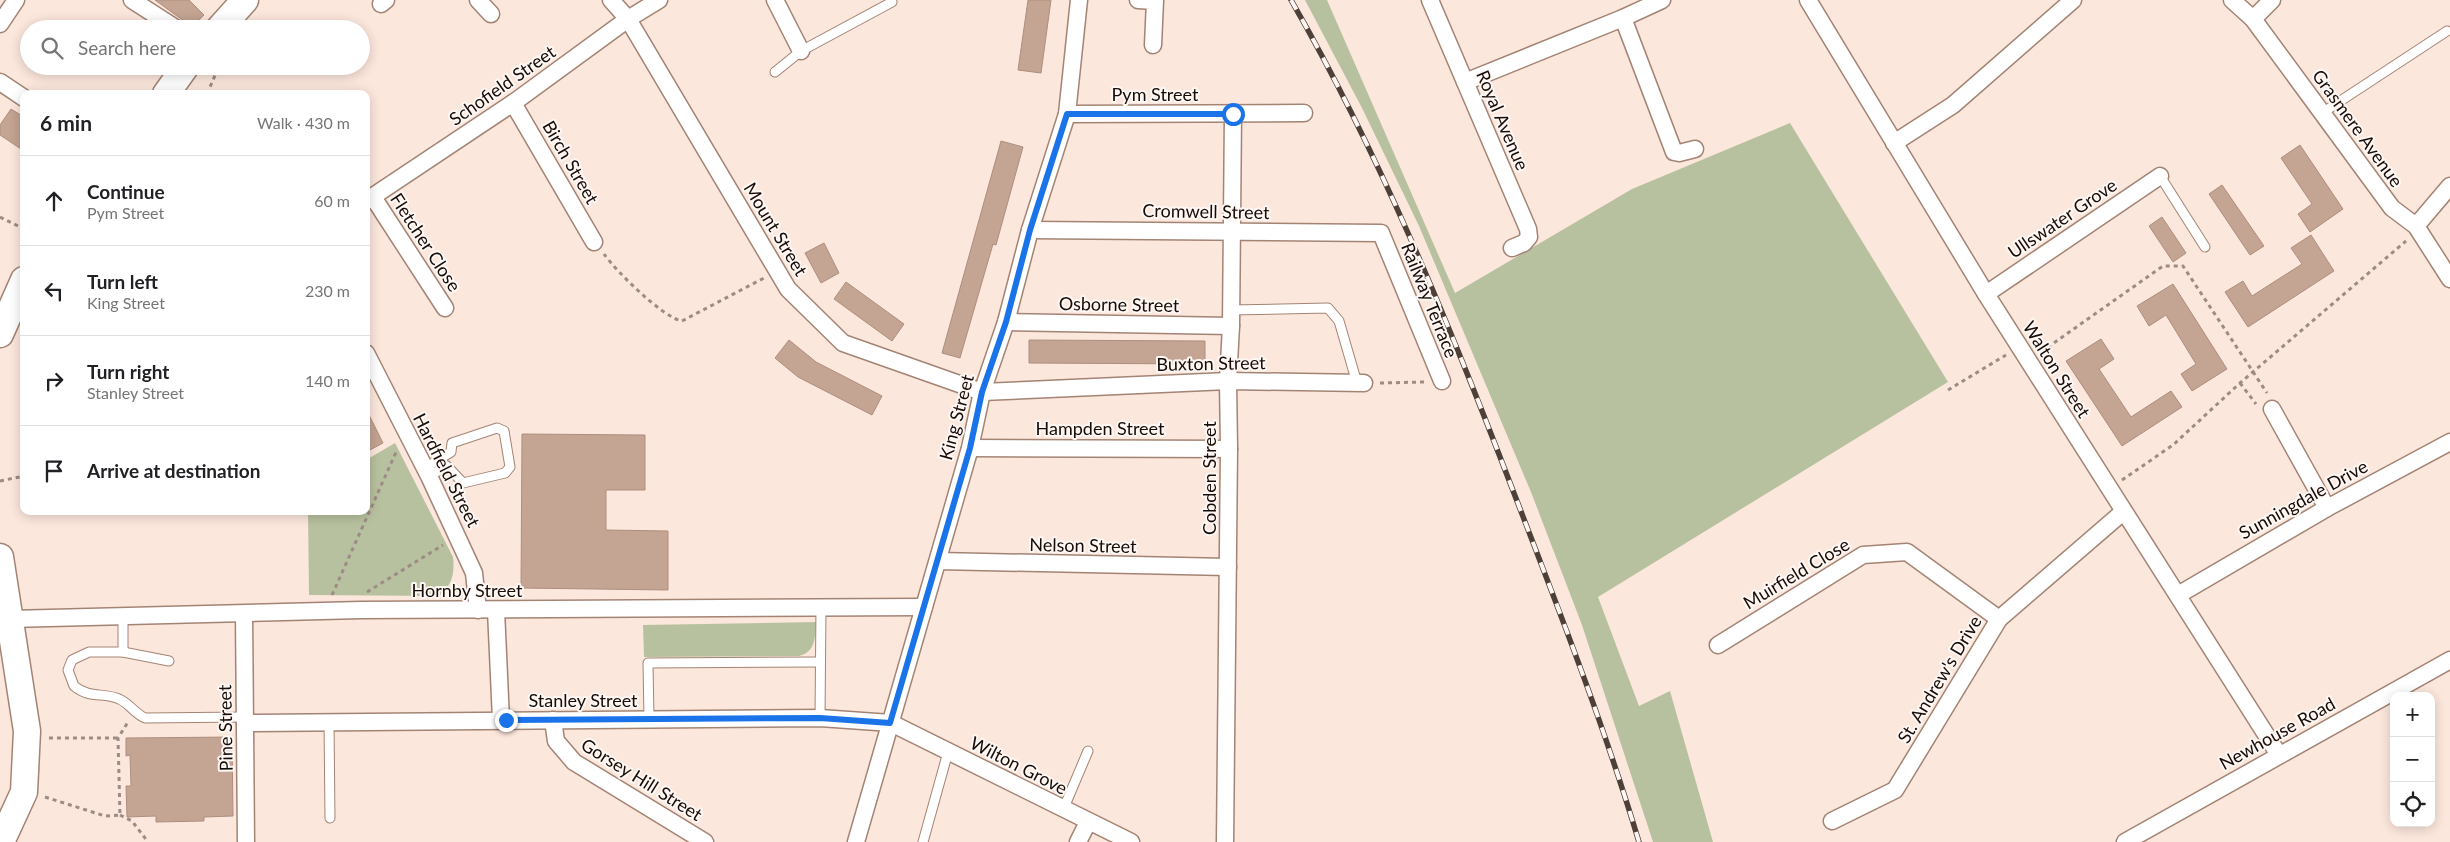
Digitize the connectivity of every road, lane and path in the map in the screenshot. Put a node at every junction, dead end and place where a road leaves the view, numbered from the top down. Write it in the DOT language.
graph roads {
  1 [pos="16,0"];
  2 [pos="132,0"];
  3 [pos="245,0"];
  4 [pos="478,0"];
  5 [pos="611,0"];
  6 [pos="659,0"];
  7 [pos="775,0"];
  8 [pos="1079,0"];
  9 [pos="1138,0"];
  10 [pos="1430,0"];
  11 [pos="1662,0"];
  12 [pos="1808,0"];
  13 [pos="2072,0"];
  14 [pos="2232,0"];
  15 [pos="2272,0"];
  16 [pos="892,2"];
  17 [pos="490,14"];
  18 [pos="1623,18"];
  19 [pos="628,19"];
  20 [pos="2253,19"];
  21 [pos="163,20"];
  22 [pos="227,20"];
  23 [pos="0,24"];
  24 [pos="2447,31"];
  25 [pos="1153,45"];
  26 [pos="801,51"];
  27 [pos="775,72"];
  28 [pos="180,75"];
  29 [pos="215,75"];
  30 [pos="0,82"];
  31 [pos="1465,82"];
  32 [pos="169,90"];
  33 [pos="208,90"];
  34 [pos="20,95"];
  35 [pos="513,103"];
  36 [pos="1304,113"];
  37 [pos="2322,113"];
  38 [pos="1067,114"];
  39 [pos="1233,114"];
  40 [pos="1894,143"];
  41 [pos="1695,149"];
  42 [pos="2160,176"];
  43 [pos="2450,186"];
  44 [pos="370,199"];
  45 [pos="0,217"];
  46 [pos="2416,226"];
  47 [pos="20,227"];
  48 [pos="1030,230"];
  49 [pos="1232,231"];
  50 [pos="1381,233"];
  51 [pos="594,242"];
  52 [pos="2205,246"];
  53 [pos="1512,248"];
  54 [pos="778,270"];
  55 [pos="2450,279"];
  56 [pos="20,287"];
  57 [pos="1986,294"];
  58 [pos="444,308"];
  59 [pos="1231,318"];
  60 [pos="2,321"];
  61 [pos="1006,322"];
  62 [pos="2020,347"];
  63 [pos="370,361"];
  64 [pos="2028,361"];
  65 [pos="2253,372"];
  66 [pos="1228,381"];
  67 [pos="1442,381"];
  68 [pos="1360,383"];
  69 [pos="2240,383"];
  70 [pos="1948,390"];
  71 [pos="982,392"];
  72 [pos="2272,409"];
  73 [pos="408,437"];
  74 [pos="2450,442"];
  75 [pos="970,448"];
  76 [pos="1230,449"];
  77 [pos="427,472"];
  78 [pos="20,477"];
  79 [pos="0,481"];
  80 [pos="2109,489"];
  81 [pos="2326,508"];
  82 [pos="370,509"];
  83 [pos="2123,512"];
  84 [pos="367,515"];
  85 [pos="458,536"];
  86 [pos="0,557"];
  87 [pos="938,562"];
  88 [pos="1228,568"];
  89 [pos="2178,595"];
  90 [pos="821,606"];
  91 [pos="924,607"];
  92 [pos="361,610"];
  93 [pos="478,610"];
  94 [pos="496,610"];
  95 [pos="324,611"];
  96 [pos="7,614"];
  97 [pos="244,614"];
  98 [pos="123,618"];
  99 [pos="1999,620"];
  100 [pos="1718,645"];
  101 [pos="123,652"];
  102 [pos="2450,660"];
  103 [pos="169,661"];
  104 [pos="819,662"];
  105 [pos="134,713"];
  106 [pos="820,718"];
  107 [pos="245,720"];
  108 [pos="501,720"];
  109 [pos="552,720"];
  110 [pos="649,720"];
  111 [pos="329,722"];
  112 [pos="890,723"];
  113 [pos="27,732"];
  114 [pos="118,738"];
  115 [pos="1088,751"];
  116 [pos="948,752"];
  117 [pos="2278,755"];
  118 [pos="24,792"];
  119 [pos="1064,810"];
  120 [pos="120,815"];
  121 [pos="330,818"];
  122 [pos="1832,821"];
  123 [pos="1088,822"];
  124 [pos="1,842"];
  125 [pos="148,842"];
  126 [pos="246,842"];
  127 [pos="705,842"];
  128 [pos="856,842"];
  129 [pos="923,842"];
  130 [pos="1078,842"];
  131 [pos="1131,842"];
  132 [pos="1225,842"];
  133 [pos="2125,842"];
  1 -- 23 [label="street"];
  2 -- 21 [label="street"];
  3 -- 22 [label="main road"];
  4 -- 17 [label="street"];
  5 -- 19 [label="street, Mount Street"];
  6 -- 19 [label="street, Schofield Street"];
  7 -- 26 [label="street"];
  8 -- 38 [label="street, King Street"];
  9 -- 25 [label="street"];
  10 -- 31 [label="street, Royal Avenue"];
  11 -- 18 [label="street"];
  12 -- 40 [label="street, Walton Street"];
  13 -- 40 [label="street"];
  14 -- 20 [label="street, Grasmere Avenue"];
  15 -- 20 [label="street"];
  16 -- 26 [label="lane"];
  18 -- 31 [label="street"];
  18 -- 41 [label="street"];
  19 -- 35 [label="street, Schofield Street"];
  19 -- 54 [label="street, Mount Street"];
  20 -- 37 [label="street, Grasmere Avenue"];
  24 -- 37 [label="lane"];
  26 -- 27 [label="lane"];
  28 -- 32 [label="main road"];
  29 -- 33 [label="path"];
  30 -- 34 [label="street"];
  31 -- 53 [label="street, Royal Avenue"];
  35 -- 44 [label="street, Schofield Street"];
  35 -- 51 [label="street, Birch Street"];
  36 -- 39 [label="street, Pym Street"];
  37 -- 46 [label="street, Grasmere Avenue"];
  38 -- 39 [label="street, Pym Street"];
  38 -- 48 [label="street, King Street"];
  39 -- 49 [label="street, Cobden Street"];
  40 -- 57 [label="street, Walton Street"];
  42 -- 52 [label="lane"];
  42 -- 57 [label="street, Ullswater Grove"];
  43 -- 46 [label="street"];
  44 -- 58 [label="street, Fletcher Close"];
  45 -- 47 [label="path"];
  46 -- 55 [label="street, Grasmere Avenue"];
  46 -- 65 [label="path"];
  48 -- 49 [label="street, Cromwell Street"];
  48 -- 61 [label="street, King Street"];
  49 -- 50 [label="street, Cromwell Street"];
  49 -- 59 [label="street, Cobden Street"];
  50 -- 67 [label="street, Railway Terrace"];
  51 -- 54 [label="path"];
  54 -- 71 [label="street, Mount Street"];
  56 -- 60 [label="main road"];
  57 -- 62 [label="street, Walton Street"];
  59 -- 61 [label="street, Osborne Street"];
  59 -- 66 [label="street, Cobden Street"];
  59 -- 68 [label="lane"];
  61 -- 71 [label="street, King Street"];
  62 -- 64 [label="street, Walton Street"];
  62 -- 70 [label="path"];
  63 -- 73 [label="street, Hardfield Street"];
  64 -- 65 [label="path"];
  64 -- 80 [label="street, Walton Street"];
  65 -- 69 [label="path"];
  65 -- 72 [label="path"];
  66 -- 68 [label="street, Buxton Street"];
  66 -- 71 [label="street, Buxton Street"];
  66 -- 76 [label="street, Cobden Street"];
  67 -- 68 [label="path"];
  69 -- 72 [label="path"];
  69 -- 80 [label="path"];
  71 -- 75 [label="street, King Street"];
  72 -- 81 [label="street"];
  73 -- 77 [label="street, Hardfield Street"];
  73 -- 82 [label="path"];
  74 -- 81 [label="street, Sunningdale Drive"];
  75 -- 76 [label="street, Hampden Street"];
  75 -- 87 [label="street, King Street"];
  76 -- 88 [label="street, Cobden Street"];
  77 -- 77 [label="lane"];
  77 -- 85 [label="street, Hardfield Street"];
  78 -- 79 [label="path"];
  80 -- 83 [label="street, Walton Street"];
  81 -- 89 [label="street, Sunningdale Drive"];
  83 -- 89 [label="street, Walton Street"];
  83 -- 99 [label="street, St. Andrew's Drive"];
  84 -- 95 [label="path"];
  85 -- 92 [label="path"];
  85 -- 93 [label="street, Hardfield Street"];
  86 -- 96 [label="main road"];
  87 -- 88 [label="street, Nelson Street"];
  87 -- 91 [label="street, King Street"];
  88 -- 132 [label="street, Cobden Street"];
  89 -- 117 [label="street, Walton Street"];
  90 -- 91 [label="street, Hornby Street"];
  90 -- 94 [label="street, Hornby Street"];
  90 -- 104 [label="lane"];
  91 -- 112 [label="street, King Street"];
  92 -- 93 [label="street, Hornby Street"];
  92 -- 95 [label="street, Hornby Street"];
  93 -- 94 [label="street, Hornby Street"];
  94 -- 108 [label="street"];
  95 -- 97 [label="street, Hornby Street"];
  96 -- 98 [label="street, Hornby Street"];
  96 -- 113 [label="main road"];
  97 -- 98 [label="street, Hornby Street"];
  97 -- 107 [label="street, Pine Street"];
  98 -- 101 [label="lane"];
  99 -- 100 [label="street, Muirfield Close"];
  99 -- 122 [label="street, St. Andrew's Drive"];
  101 -- 103 [label="lane"];
  101 -- 105 [label="lane"];
  102 -- 117 [label="street, Newhouse Road"];
  104 -- 106 [label="lane"];
  104 -- 110 [label="lane"];
  105 -- 107 [label="lane"];
  105 -- 114 [label="path"];
  106 -- 110 [label="street, Stanley Street"];
  106 -- 112 [label="street, Stanley Street"];
  107 -- 111 [label="street, Stanley Street"];
  107 -- 126 [label="street, Pine Street"];
  108 -- 109 [label="street, Stanley Street"];
  108 -- 111 [label="street, Stanley Street"];
  109 -- 110 [label="street, Stanley Street"];
  109 -- 127 [label="street, Gorsey Hill Street"];
  111 -- 121 [label="lane"];
  112 -- 116 [label="street, Wilton Grove"];
  112 -- 128 [label="street, King Street"];
  113 -- 114 [label="path"];
  113 -- 118 [label="main road"];
  114 -- 120 [label="path"];
  115 -- 119 [label="lane"];
  116 -- 119 [label="street, Wilton Grove"];
  116 -- 129 [label="lane"];
  117 -- 133 [label="street, Newhouse Road"];
  118 -- 120 [label="path"];
  118 -- 124 [label="main road"];
  119 -- 123 [label="street, Wilton Grove"];
  120 -- 125 [label="path"];
  123 -- 130 [label="street"];
  123 -- 131 [label="street, Wilton Grove"];
}
